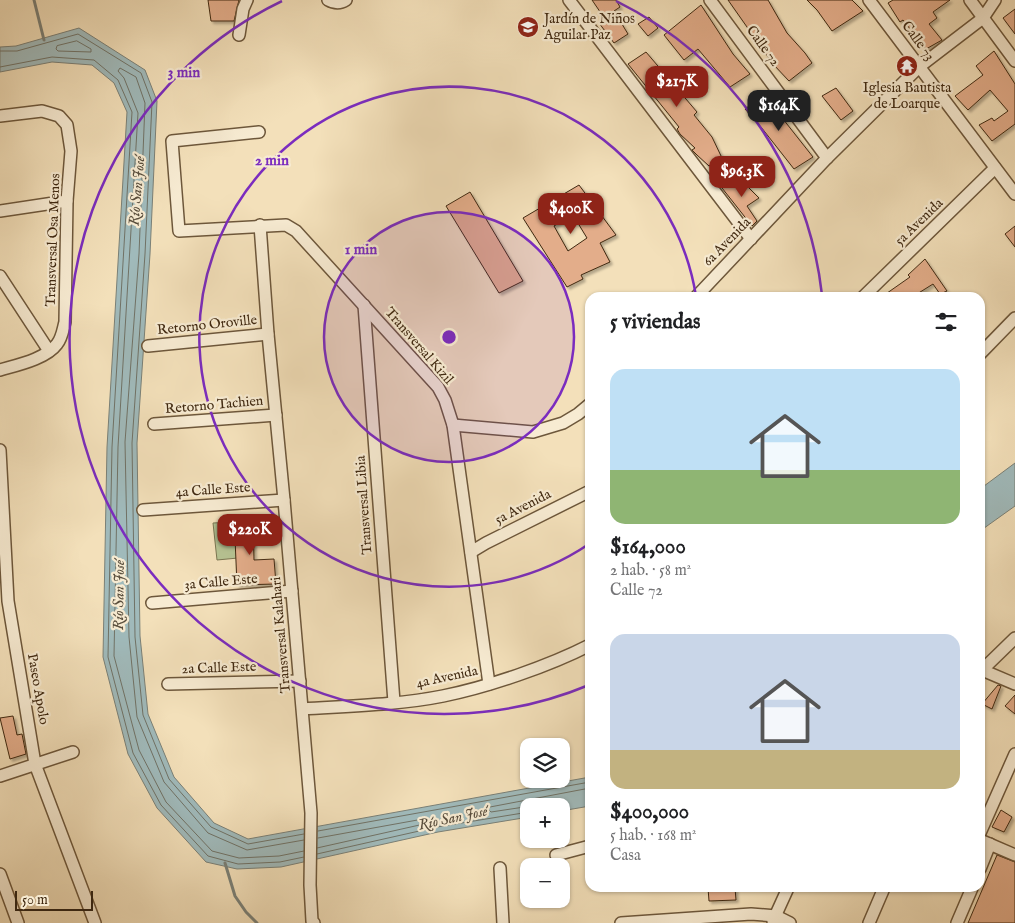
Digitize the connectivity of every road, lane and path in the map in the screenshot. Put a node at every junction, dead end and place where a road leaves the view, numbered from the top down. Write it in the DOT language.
graph roads {
  1 [pos="247,0"];
  2 [pos="328,0"];
  3 [pos="570,0"];
  4 [pos="710,0"];
  5 [pos="870,0"];
  6 [pos="970,0"];
  7 [pos="995,0"];
  8 [pos="344,2"];
  9 [pos="983,18"];
  10 [pos="239,35"];
  11 [pos="1015,62"];
  12 [pos="919,67"];
  13 [pos="0,116"];
  14 [pos="259,132"];
  15 [pos="827,158"];
  16 [pos="995,168"];
  17 [pos="1015,194"];
  18 [pos="67,201"];
  19 [pos="0,211"];
  20 [pos="260,225"];
  21 [pos="751,239"];
  22 [pos="0,276"];
  23 [pos="700,292"];
  24 [pos="868,292"];
  25 [pos="364,305"];
  26 [pos="1015,318"];
  27 [pos="268,334"];
  28 [pos="148,346"];
  29 [pos="985,349"];
  30 [pos="49,351"];
  31 [pos="0,370"];
  32 [pos="585,408"];
  33 [pos="276,415"];
  34 [pos="154,424"];
  35 [pos="453,425"];
  36 [pos="0,450"];
  37 [pos="585,494"];
  38 [pos="284,500"];
  39 [pos="143,510"];
  40 [pos="471,552"];
  41 [pos="292,591"];
  42 [pos="152,603"];
  43 [pos="1015,638"];
  44 [pos="585,647"];
  45 [pos="985,667"];
  46 [pos="985,673"];
  47 [pos="300,680"];
  48 [pos="168,684"];
  49 [pos="489,684"];
  50 [pos="1015,684"];
  51 [pos="394,702"];
  52 [pos="303,709"];
  53 [pos="73,752"];
  54 [pos="1015,754"];
  55 [pos="35,764"];
  56 [pos="0,776"];
  57 [pos="985,822"];
  58 [pos="985,842"];
  59 [pos="585,847"];
  60 [pos="556,855"];
  61 [pos="1015,855"];
  62 [pos="500,868"];
  63 [pos="0,874"];
  64 [pos="786,892"];
  65 [pos="882,892"];
  66 [pos="970,892"];
  67 [pos="774,920"];
  68 [pos="18,923"];
  69 [pos="95,923"];
  70 [pos="314,923"];
  71 [pos="503,923"];
  72 [pos="621,923"];
  73 [pos="790,923"];
  74 [pos="868,923"];
  75 [pos="957,923"];
  1 -- 10 [label="street"];
  2 -- 8 [label="street"];
  3 -- 21 [label="street"];
  4 -- 15 [label="street, Calle 72"];
  5 -- 12 [label="street, Calle 73"];
  6 -- 9 [label="street"];
  7 -- 9 [label="street, 6a Avenida"];
  9 -- 11 [label="street"];
  9 -- 12 [label="street, 6a Avenida"];
  12 -- 15 [label="street, 6a Avenida"];
  12 -- 16 [label="street, Calle 73"];
  13 -- 18 [label="street, Transversal Osa Menos"];
  14 -- 20 [label="street, Transversal Kizil"];
  15 -- 21 [label="street, 6a Avenida"];
  16 -- 17 [label="street, Calle 73"];
  16 -- 24 [label="street, 5a Avenida"];
  18 -- 19 [label="street"];
  18 -- 30 [label="street, Transversal Osa Menos"];
  20 -- 25 [label="street, Transversal Kizil"];
  20 -- 27 [label="street, Transversal Kalahari"];
  21 -- 23 [label="street, 6a Avenida"];
  22 -- 30 [label="street"];
  25 -- 35 [label="street, Transversal Kizil"];
  25 -- 51 [label="street, Transversal Libia"];
  26 -- 29 [label="street"];
  27 -- 28 [label="street, Retorno Oroville"];
  27 -- 33 [label="street, Transversal Kalahari"];
  30 -- 31 [label="street"];
  32 -- 35 [label="street"];
  33 -- 34 [label="street, Retorno Tachien"];
  33 -- 38 [label="street, Transversal Kalahari"];
  35 -- 40 [label="street, Transversal Kizil"];
  36 -- 55 [label="street, Paseo Apolo"];
  37 -- 40 [label="street, 5a Avenida"];
  38 -- 39 [label="street, 4a Calle Este"];
  38 -- 41 [label="street, Transversal Kalahari"];
  40 -- 49 [label="street, Transversal Kizil"];
  41 -- 42 [label="street, 3a Calle Este"];
  41 -- 47 [label="street, Transversal Kalahari"];
  43 -- 45 [label="street"];
  44 -- 49 [label="street, 4a Avenida"];
  46 -- 50 [label="street"];
  47 -- 48 [label="street, 2a Calle Este"];
  47 -- 52 [label="street, Transversal Kalahari"];
  49 -- 51 [label="street, 4a Avenida"];
  51 -- 52 [label="street, 4a Avenida"];
  52 -- 70 [label="street, Transversal Kalahari"];
  53 -- 55 [label="street"];
  54 -- 57 [label="street"];
  55 -- 56 [label="street"];
  55 -- 69 [label="street, Paseo Apolo"];
  58 -- 61 [label="street"];
  59 -- 60 [label="street"];
  62 -- 71 [label="street"];
  63 -- 68 [label="street"];
  64 -- 67 [label="street"];
  65 -- 74 [label="street"];
  66 -- 75 [label="street"];
  67 -- 72 [label="street"];
  67 -- 73 [label="street"];
}
